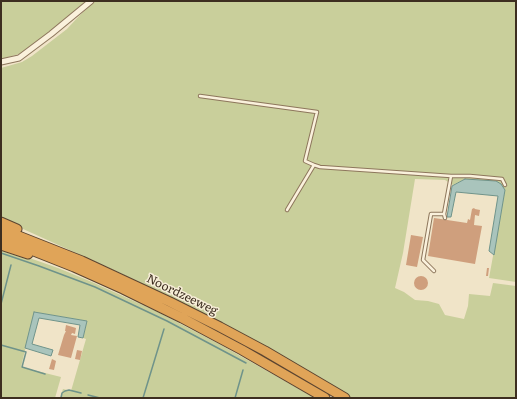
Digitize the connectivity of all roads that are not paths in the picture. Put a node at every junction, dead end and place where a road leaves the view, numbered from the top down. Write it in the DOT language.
graph roads {
  1 [pos="91,1"];
  2 [pos="1,62"];
  3 [pos="200,96"];
  4 [pos="314,165"];
  5 [pos="451,176"];
  6 [pos="505,185"];
  7 [pos="287,210"];
  8 [pos="444,214"];
  9 [pos="445,218"];
  10 [pos="1,222"];
  11 [pos="1,229"];
  12 [pos="1,238"];
  13 [pos="1,245"];
  14 [pos="64,254"];
  15 [pos="74,267"];
  16 [pos="434,271"];
  17 [pos="325,398"];
  18 [pos="345,398"];
  1 -- 2 [label="street"];
  3 -- 4 [label="lane"];
  4 -- 5 [label="lane"];
  4 -- 7 [label="lane"];
  5 -- 6 [label="lane"];
  5 -- 8 [label="lane"];
  8 -- 9 [label="lane"];
  8 -- 16 [label="lane"];
  10 -- 14 [label="highway"];
  11 -- 14 [label="highway, Noordzeeweg"];
  12 -- 15 [label="highway, Noordzeeweg"];
  13 -- 15 [label="highway"];
  14 -- 18 [label="highway, Noordzeeweg"];
  15 -- 17 [label="highway, Noordzeeweg"];
}
